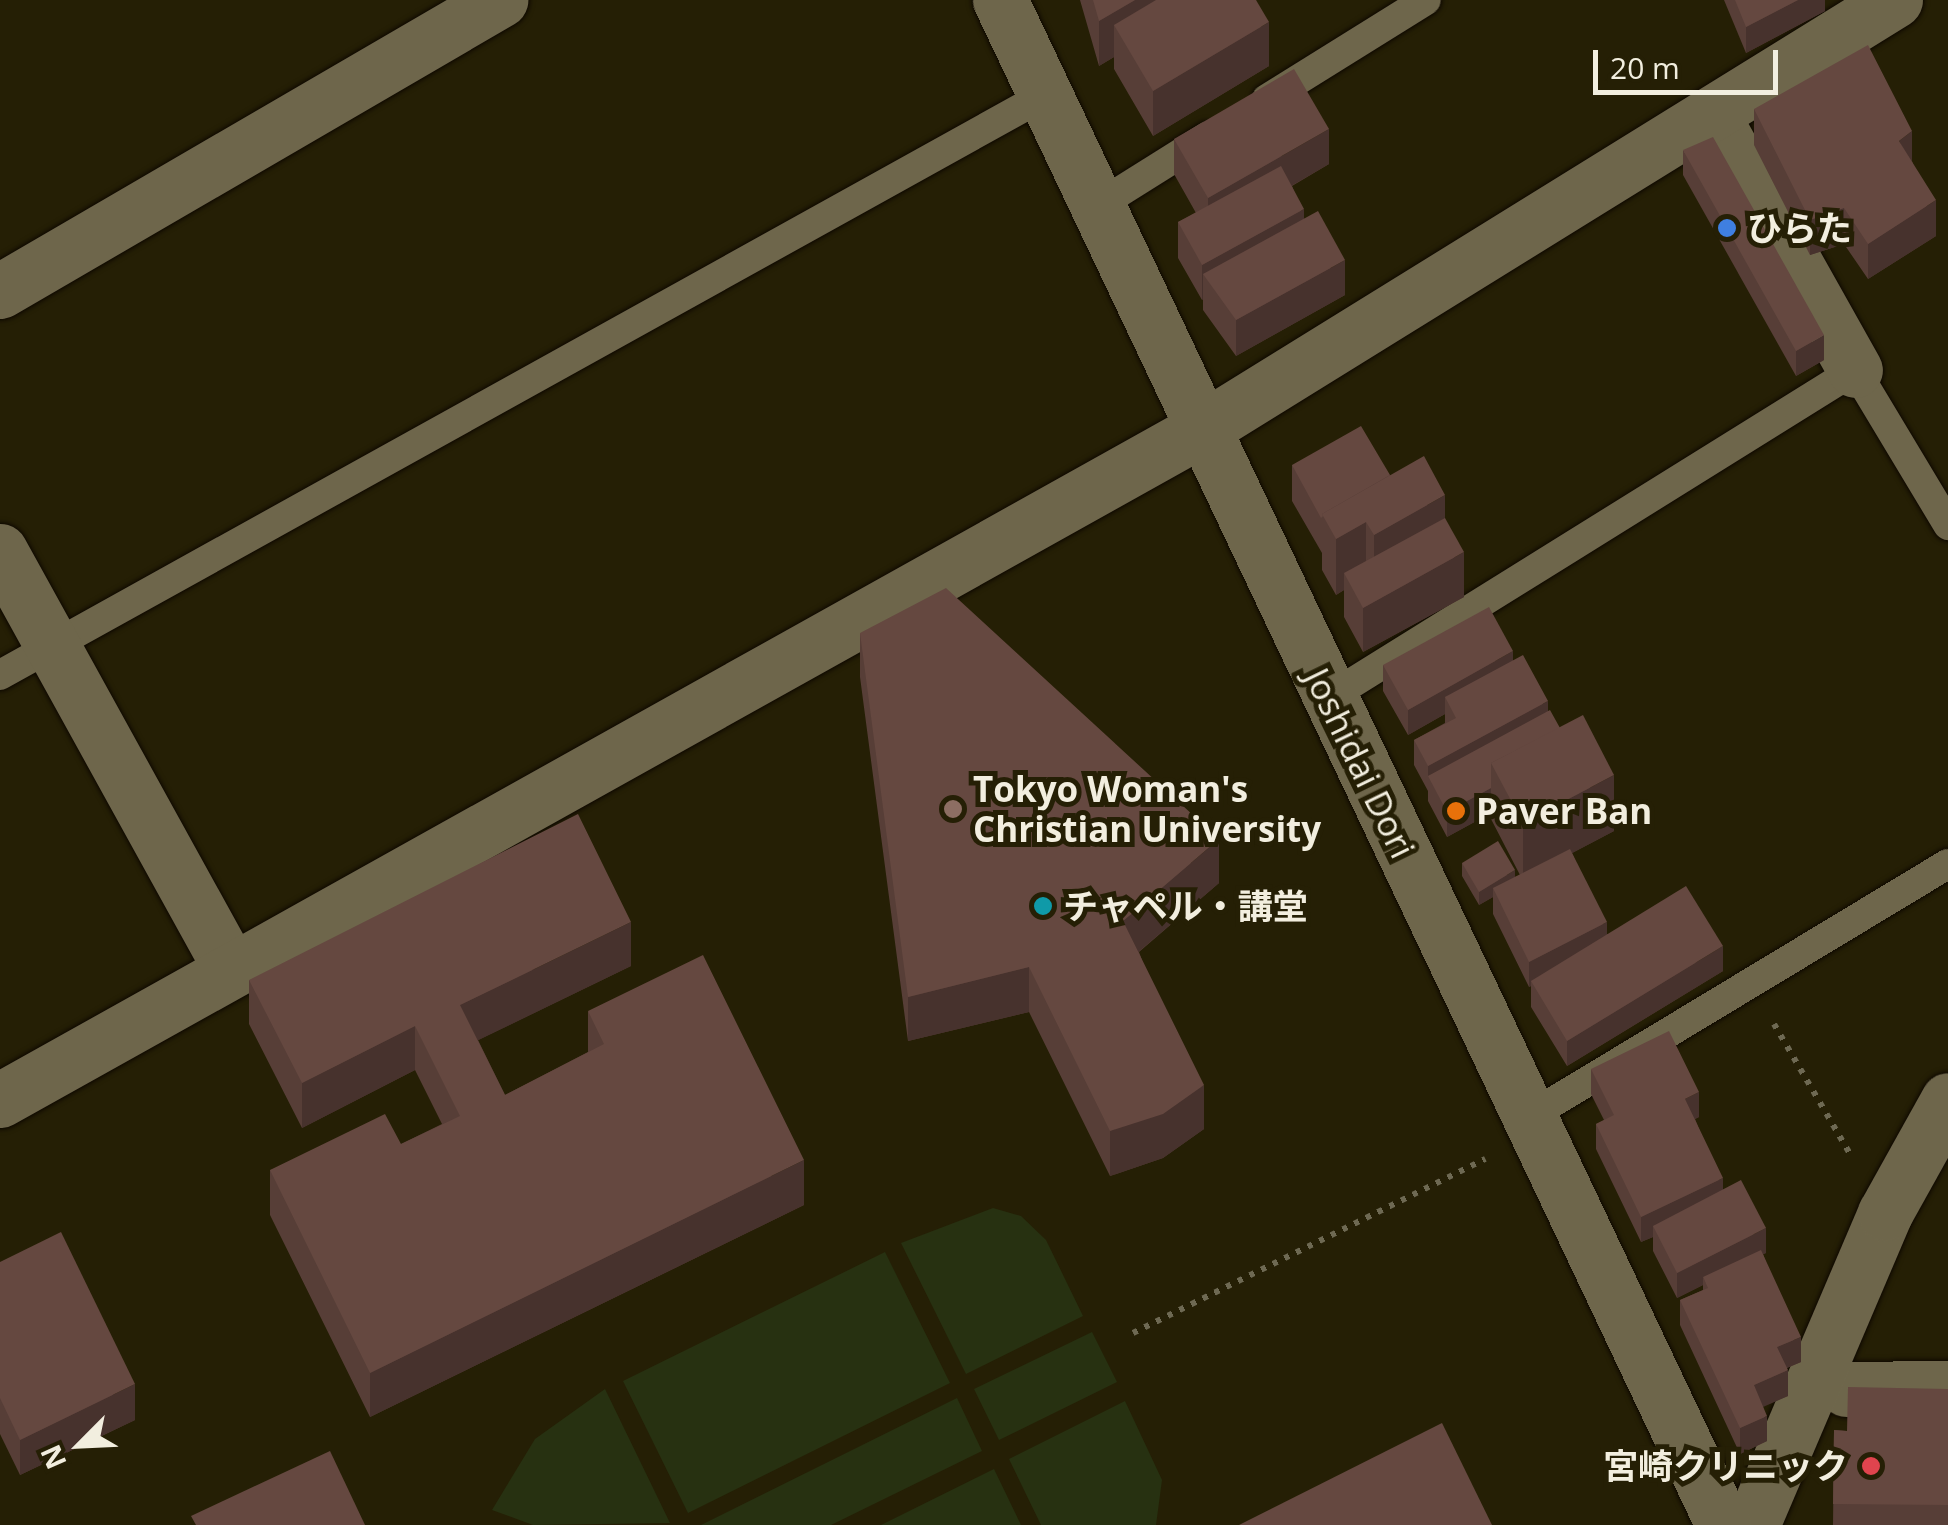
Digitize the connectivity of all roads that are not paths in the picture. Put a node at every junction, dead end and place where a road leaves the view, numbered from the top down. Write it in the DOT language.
graph roads {
  1 [pos="500,0"];
  2 [pos="1000,0"];
  3 [pos="1426,0"];
  4 [pos="1895,0"];
  5 [pos="1045,96"];
  6 [pos="1713,117"];
  7 [pos="1097,206"];
  8 [pos="0,291"];
  9 [pos="1855,370"];
  10 [pos="1202,429"];
  11 [pos="1948,526"];
  12 [pos="0,552"];
  13 [pos="52,644"];
  14 [pos="0,674"];
  15 [pos="1328,698"];
  16 [pos="1948,864"];
  17 [pos="231,968"];
  18 [pos="0,1100"];
  19 [pos="1948,1100"];
  20 [pos="1530,1116"];
  21 [pos="1948,1388"];
  22 [pos="1810,1389"];
  23 [pos="1722,1525"];
  24 [pos="1752,1525"];
  1 -- 8 [label="street"];
  2 -- 5 [label="street, Joshidai Dori"];
  3 -- 7 [label="lane"];
  4 -- 6 [label="street"];
  5 -- 7 [label="street, Joshidai Dori"];
  5 -- 13 [label="lane"];
  6 -- 9 [label="street"];
  6 -- 10 [label="street"];
  7 -- 10 [label="street, Joshidai Dori"];
  9 -- 11 [label="lane"];
  9 -- 15 [label="lane"];
  10 -- 15 [label="street, Joshidai Dori"];
  10 -- 17 [label="street"];
  12 -- 13 [label="street"];
  13 -- 14 [label="lane"];
  13 -- 17 [label="street"];
  15 -- 20 [label="street, Joshidai Dori"];
  16 -- 20 [label="lane"];
  17 -- 18 [label="street"];
  19 -- 22 [label="street"];
  20 -- 23 [label="street, Joshidai Dori"];
  21 -- 22 [label="street"];
  22 -- 24 [label="street"];
}
